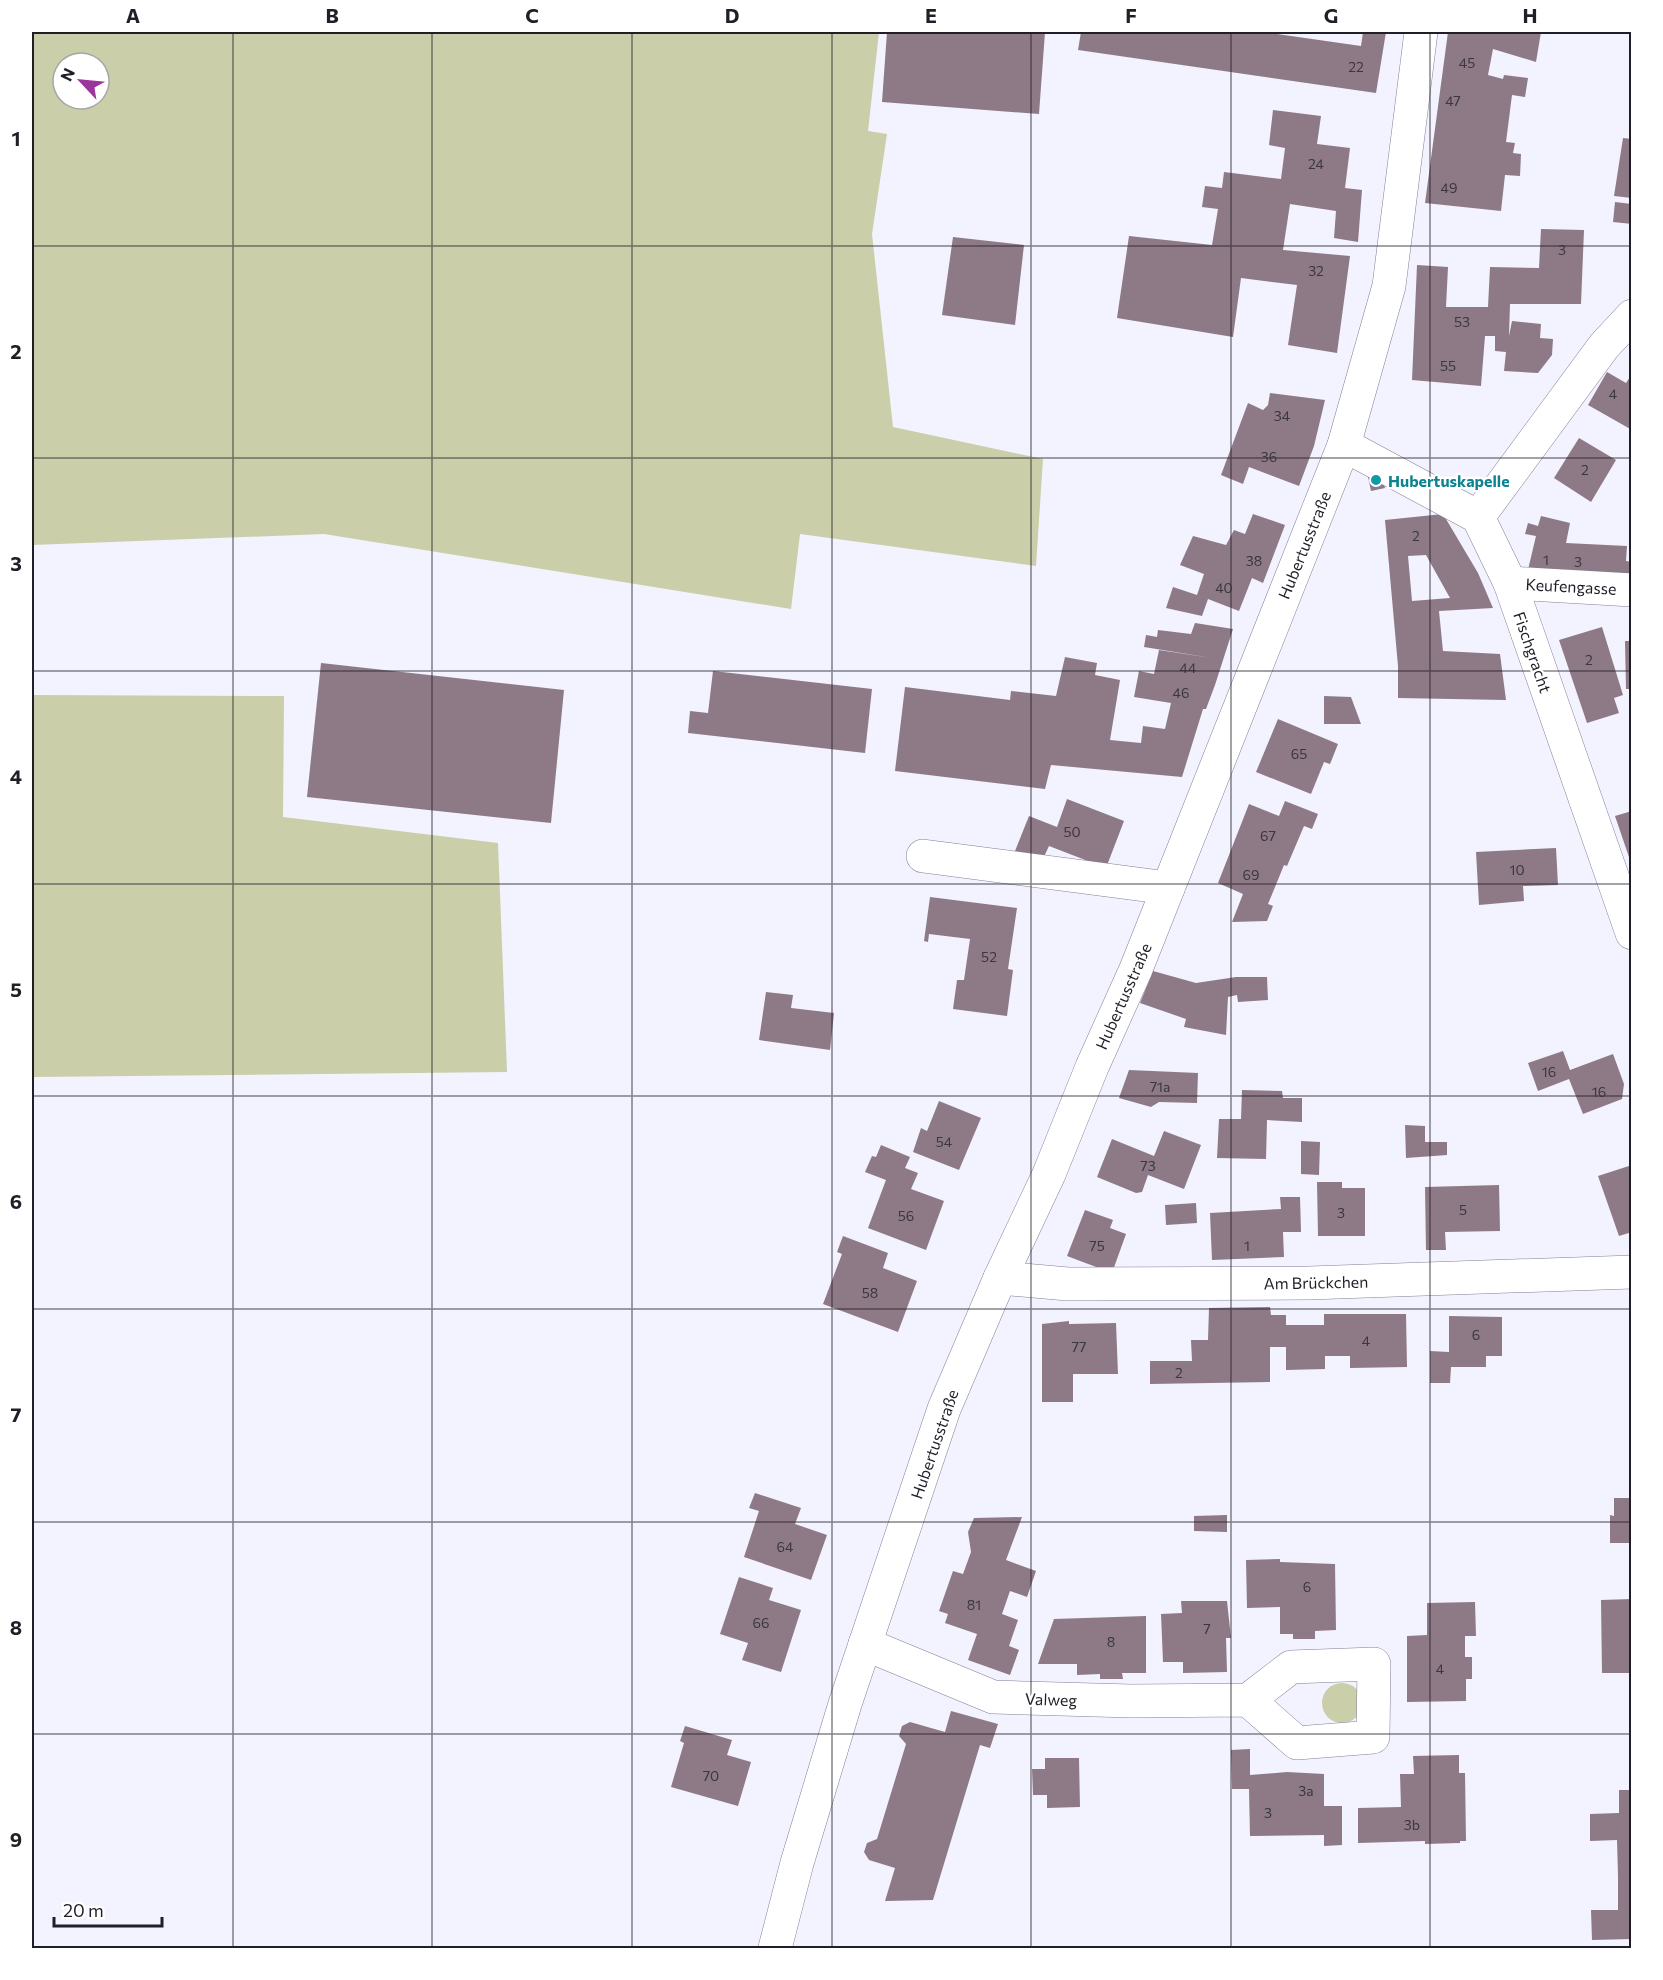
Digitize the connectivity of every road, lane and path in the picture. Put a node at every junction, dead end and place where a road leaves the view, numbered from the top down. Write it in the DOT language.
graph roads {
  1 [pos="1421,32"];
  2 [pos="1632,316"];
  3 [pos="1344,446"];
  4 [pos="1478,517"];
  5 [pos="1510,583"];
  6 [pos="1632,590"];
  7 [pos="923,856"];
  8 [pos="1168,888"];
  9 [pos="1632,933"];
  10 [pos="1632,1272"];
  11 [pos="1000,1278"];
  12 [pos="866,1644"];
  13 [pos="1248,1700"];
  14 [pos="776,1948"];
  1 -- 3 [label="street, Hubertusstraße"];
  2 -- 4 [label="street"];
  3 -- 4 [label="street"];
  3 -- 8 [label="street, Hubertusstraße"];
  4 -- 5 [label="street, Fischgracht"];
  5 -- 6 [label="street, Keufengasse"];
  5 -- 9 [label="street, Fischgracht"];
  7 -- 8 [label="street"];
  8 -- 11 [label="street, Hubertusstraße"];
  10 -- 11 [label="street, Am Brückchen"];
  11 -- 12 [label="street, Hubertusstraße"];
  12 -- 13 [label="street, Valweg"];
  12 -- 14 [label="street, Hubertusstraße"];
}
